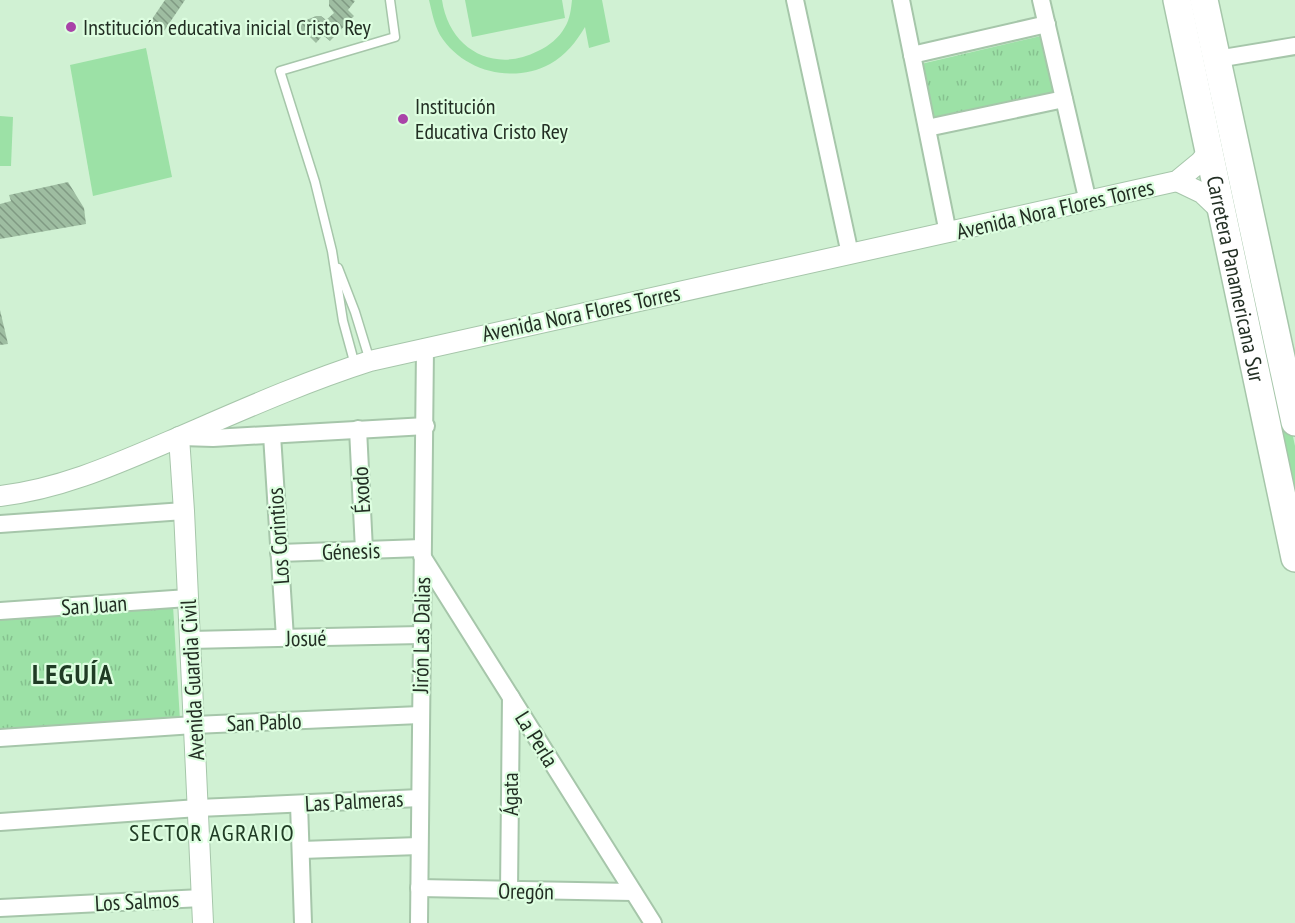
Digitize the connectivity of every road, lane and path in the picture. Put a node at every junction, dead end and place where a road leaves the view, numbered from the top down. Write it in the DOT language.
graph roads {
  1 [pos="390,0"];
  2 [pos="795,0"];
  3 [pos="901,0"];
  4 [pos="1041,0"];
  5 [pos="1177,0"];
  6 [pos="1204,0"];
  7 [pos="1047,24"];
  8 [pos="1295,46"];
  9 [pos="912,55"];
  10 [pos="1217,59"];
  11 [pos="1064,99"];
  12 [pos="927,128"];
  13 [pos="1209,151"];
  14 [pos="1177,181"];
  15 [pos="1088,202"];
  16 [pos="1222,213"];
  17 [pos="948,233"];
  18 [pos="332,251"];
  19 [pos="850,254"];
  20 [pos="1260,262"];
  21 [pos="1234,267"];
  22 [pos="425,348"];
  23 [pos="362,364"];
  24 [pos="1295,422"];
  25 [pos="426,426"];
  26 [pos="358,429"];
  27 [pos="272,435"];
  28 [pos="179,437"];
  29 [pos="0,496"];
  30 [pos="184,511"];
  31 [pos="0,524"];
  32 [pos="364,550"];
  33 [pos="422,552"];
  34 [pos="279,553"];
  35 [pos="1295,558"];
  36 [pos="188,598"];
  37 [pos="0,611"];
  38 [pos="421,635"];
  39 [pos="285,638"];
  40 [pos="190,640"];
  41 [pos="511,697"];
  42 [pos="420,715"];
  43 [pos="194,725"];
  44 [pos="0,738"];
  45 [pos="420,798"];
  46 [pos="299,804"];
  47 [pos="198,808"];
  48 [pos="0,822"];
  49 [pos="419,846"];
  50 [pos="301,850"];
  51 [pos="419,888"];
  52 [pos="509,891"];
  53 [pos="633,892"];
  54 [pos="202,898"];
  55 [pos="0,908"];
  56 [pos="203,923"];
  57 [pos="303,923"];
  58 [pos="419,923"];
  59 [pos="653,923"];
  1 -- 18 [label="lane"];
  2 -- 19 [label="street"];
  3 -- 9 [label="street"];
  4 -- 7 [label="street"];
  5 -- 13 [label="highway, Carretera Panamericana Sur"];
  6 -- 10 [label="highway, Carretera Panamericana Sur"];
  7 -- 9 [label="street"];
  7 -- 11 [label="street"];
  8 -- 10 [label="street"];
  9 -- 12 [label="street"];
  10 -- 20 [label="highway, Carretera Panamericana Sur"];
  11 -- 12 [label="street"];
  11 -- 15 [label="street"];
  12 -- 17 [label="street"];
  13 -- 14 [label="street, Avenida Nora Flores Torres"];
  13 -- 16 [label="highway, Carretera Panamericana Sur"];
  14 -- 15 [label="street, Avenida Nora Flores Torres"];
  14 -- 16 [label="street, Avenida Nora Flores Torres"];
  15 -- 17 [label="street, Avenida Nora Flores Torres"];
  16 -- 21 [label="highway, Carretera Panamericana Sur"];
  17 -- 19 [label="street, Avenida Nora Flores Torres"];
  18 -- 23 [label="lane"];
  18 -- 23 [label="lane"];
  19 -- 22 [label="street, Avenida Nora Flores Torres"];
  20 -- 21 [label="highway"];
  20 -- 24 [label="highway, Carretera Panamericana Sur"];
  21 -- 35 [label="highway, Carretera Panamericana Sur"];
  22 -- 23 [label="street, Avenida Nora Flores Torres"];
  22 -- 25 [label="street, Jirón Las Dalias"];
  23 -- 28 [label="street, Avenida Nora Flores Torres"];
  25 -- 26 [label="street"];
  25 -- 33 [label="street, Jirón Las Dalias"];
  26 -- 27 [label="street"];
  26 -- 32 [label="street, Éxodo"];
  27 -- 28 [label="street"];
  27 -- 34 [label="street, Los Corintios"];
  28 -- 29 [label="street, Avenida Nora Flores Torres"];
  28 -- 30 [label="street, Avenida Guardia Civil"];
  30 -- 31 [label="street"];
  30 -- 36 [label="street, Avenida Guardia Civil"];
  32 -- 33 [label="street, Génesis"];
  32 -- 34 [label="street, Génesis"];
  33 -- 38 [label="street, Jirón Las Dalias"];
  33 -- 41 [label="street, La Perla"];
  34 -- 39 [label="street, Los Corintios"];
  36 -- 37 [label="street, San Juan"];
  36 -- 40 [label="street, Avenida Guardia Civil"];
  38 -- 39 [label="street, Josué"];
  38 -- 42 [label="street, Jirón Las Dalias"];
  39 -- 40 [label="street, Josué"];
  40 -- 43 [label="street, Avenida Guardia Civil"];
  41 -- 52 [label="street, Ágata"];
  41 -- 53 [label="street, La Perla"];
  42 -- 43 [label="street, San Pablo"];
  42 -- 45 [label="street, Jirón Las Dalias"];
  43 -- 44 [label="street, San Pablo"];
  43 -- 47 [label="street, Avenida Guardia Civil"];
  45 -- 46 [label="street, Las Palmeras"];
  45 -- 49 [label="street, Jirón Las Dalias"];
  46 -- 47 [label="street, Las Palmeras"];
  46 -- 50 [label="street"];
  47 -- 48 [label="street, Las Palmeras"];
  47 -- 54 [label="street, Avenida Guardia Civil"];
  49 -- 50 [label="street"];
  49 -- 51 [label="street, Jirón Las Dalias"];
  50 -- 57 [label="street"];
  51 -- 52 [label="street, Oregón"];
  51 -- 58 [label="street, Jirón Las Dalias"];
  52 -- 53 [label="street, Oregón"];
  53 -- 59 [label="street, La Perla"];
  54 -- 55 [label="street, Los Salmos"];
  54 -- 56 [label="street, Avenida Guardia Civil"];
}
